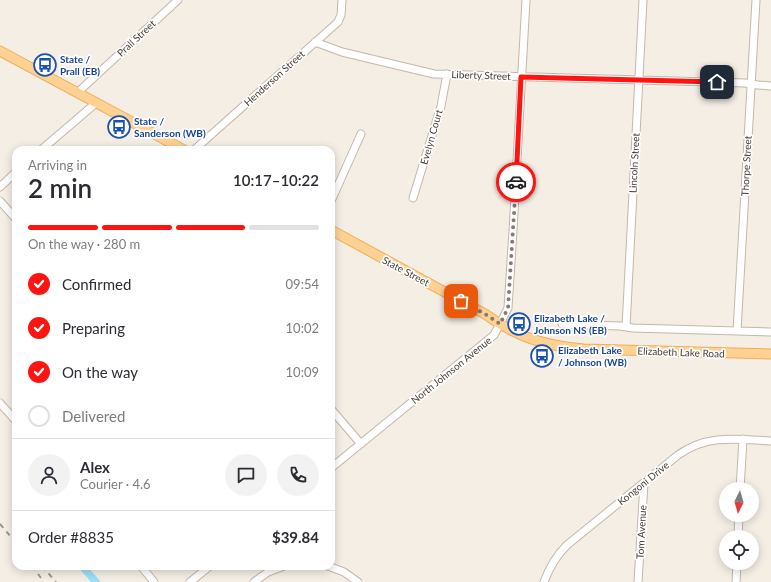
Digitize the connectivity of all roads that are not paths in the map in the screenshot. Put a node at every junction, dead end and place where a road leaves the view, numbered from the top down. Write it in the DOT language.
graph roads {
  1 [pos="178,0"];
  2 [pos="342,0"];
  3 [pos="526,0"];
  4 [pos="643,0"];
  5 [pos="756,0"];
  6 [pos="315,42"];
  7 [pos="0,51"];
  8 [pos="446,74"];
  9 [pos="521,77"];
  10 [pos="639,80"];
  11 [pos="751,84"];
  12 [pos="771,86"];
  13 [pos="78,93"];
  14 [pos="96,103"];
  15 [pos="361,134"];
  16 [pos="46,146"];
  17 [pos="175,146"];
  18 [pos="198,146"];
  19 [pos="12,176"];
  20 [pos="0,187"];
  21 [pos="335,192"];
  22 [pos="413,198"];
  23 [pos="0,201"];
  24 [pos="12,215"];
  25 [pos="335,232"];
  26 [pos="500,324"];
  27 [pos="562,324"];
  28 [pos="626,327"];
  29 [pos="737,331"];
  30 [pos="771,332"];
  31 [pos="771,354"];
  32 [pos="0,403"];
  33 [pos="335,414"];
  34 [pos="12,416"];
  35 [pos="743,439"];
  36 [pos="771,441"];
  37 [pos="361,444"];
  38 [pos="335,465"];
  39 [pos="740,482"];
  40 [pos="644,483"];
  41 [pos="335,569"];
  42 [pos="144,570"];
  43 [pos="205,570"];
  44 [pos="273,570"];
  45 [pos="736,570"];
  46 [pos="154,582"];
  47 [pos="190,582"];
  48 [pos="254,582"];
  49 [pos="358,582"];
  50 [pos="544,582"];
  51 [pos="638,582"];
  52 [pos="736,582"];
  1 -- 13 [label="street, Prall Street"];
  2 -- 6 [label="street, Henderson Street"];
  3 -- 9 [label="street, North Johnson Avenue"];
  4 -- 10 [label="street, Lincoln Street"];
  5 -- 11 [label="street, Thorpe Street"];
  6 -- 8 [label="street, Liberty Street"];
  6 -- 18 [label="street, Henderson Street"];
  7 -- 13 [label="main road"];
  8 -- 9 [label="street, Liberty Street"];
  8 -- 22 [label="street, Evelyn Court"];
  9 -- 10 [label="street, Liberty Street"];
  9 -- 26 [label="street, North Johnson Avenue"];
  10 -- 11 [label="street, Liberty Street"];
  10 -- 28 [label="street, Lincoln Street"];
  11 -- 12 [label="street, Liberty Street"];
  11 -- 29 [label="street, Thorpe Street"];
  13 -- 14 [label="main road"];
  14 -- 16 [label="street"];
  14 -- 17 [label="main road"];
  15 -- 21 [label="street"];
  19 -- 20 [label="street"];
  23 -- 24 [label="street"];
  25 -- 26 [label="main road, State Street"];
  26 -- 31 [label="main road, Elizabeth Lake Road"];
  26 -- 37 [label="street, North Johnson Avenue"];
  27 -- 28 [label="street"];
  28 -- 29 [label="street"];
  29 -- 30 [label="street"];
  32 -- 34 [label="street"];
  33 -- 37 [label="street"];
  35 -- 36 [label="street, Kongoni Drive"];
  35 -- 39 [label="street"];
  35 -- 40 [label="street, Kongoni Drive"];
  37 -- 38 [label="street, North Johnson Avenue"];
  40 -- 50 [label="street, Kongoni Drive"];
  40 -- 51 [label="street, Tom Avenue"];
  41 -- 49 [label="street"];
  42 -- 46 [label="street"];
  43 -- 47 [label="street"];
  44 -- 48 [label="street"];
  45 -- 52 [label="street"];
}
